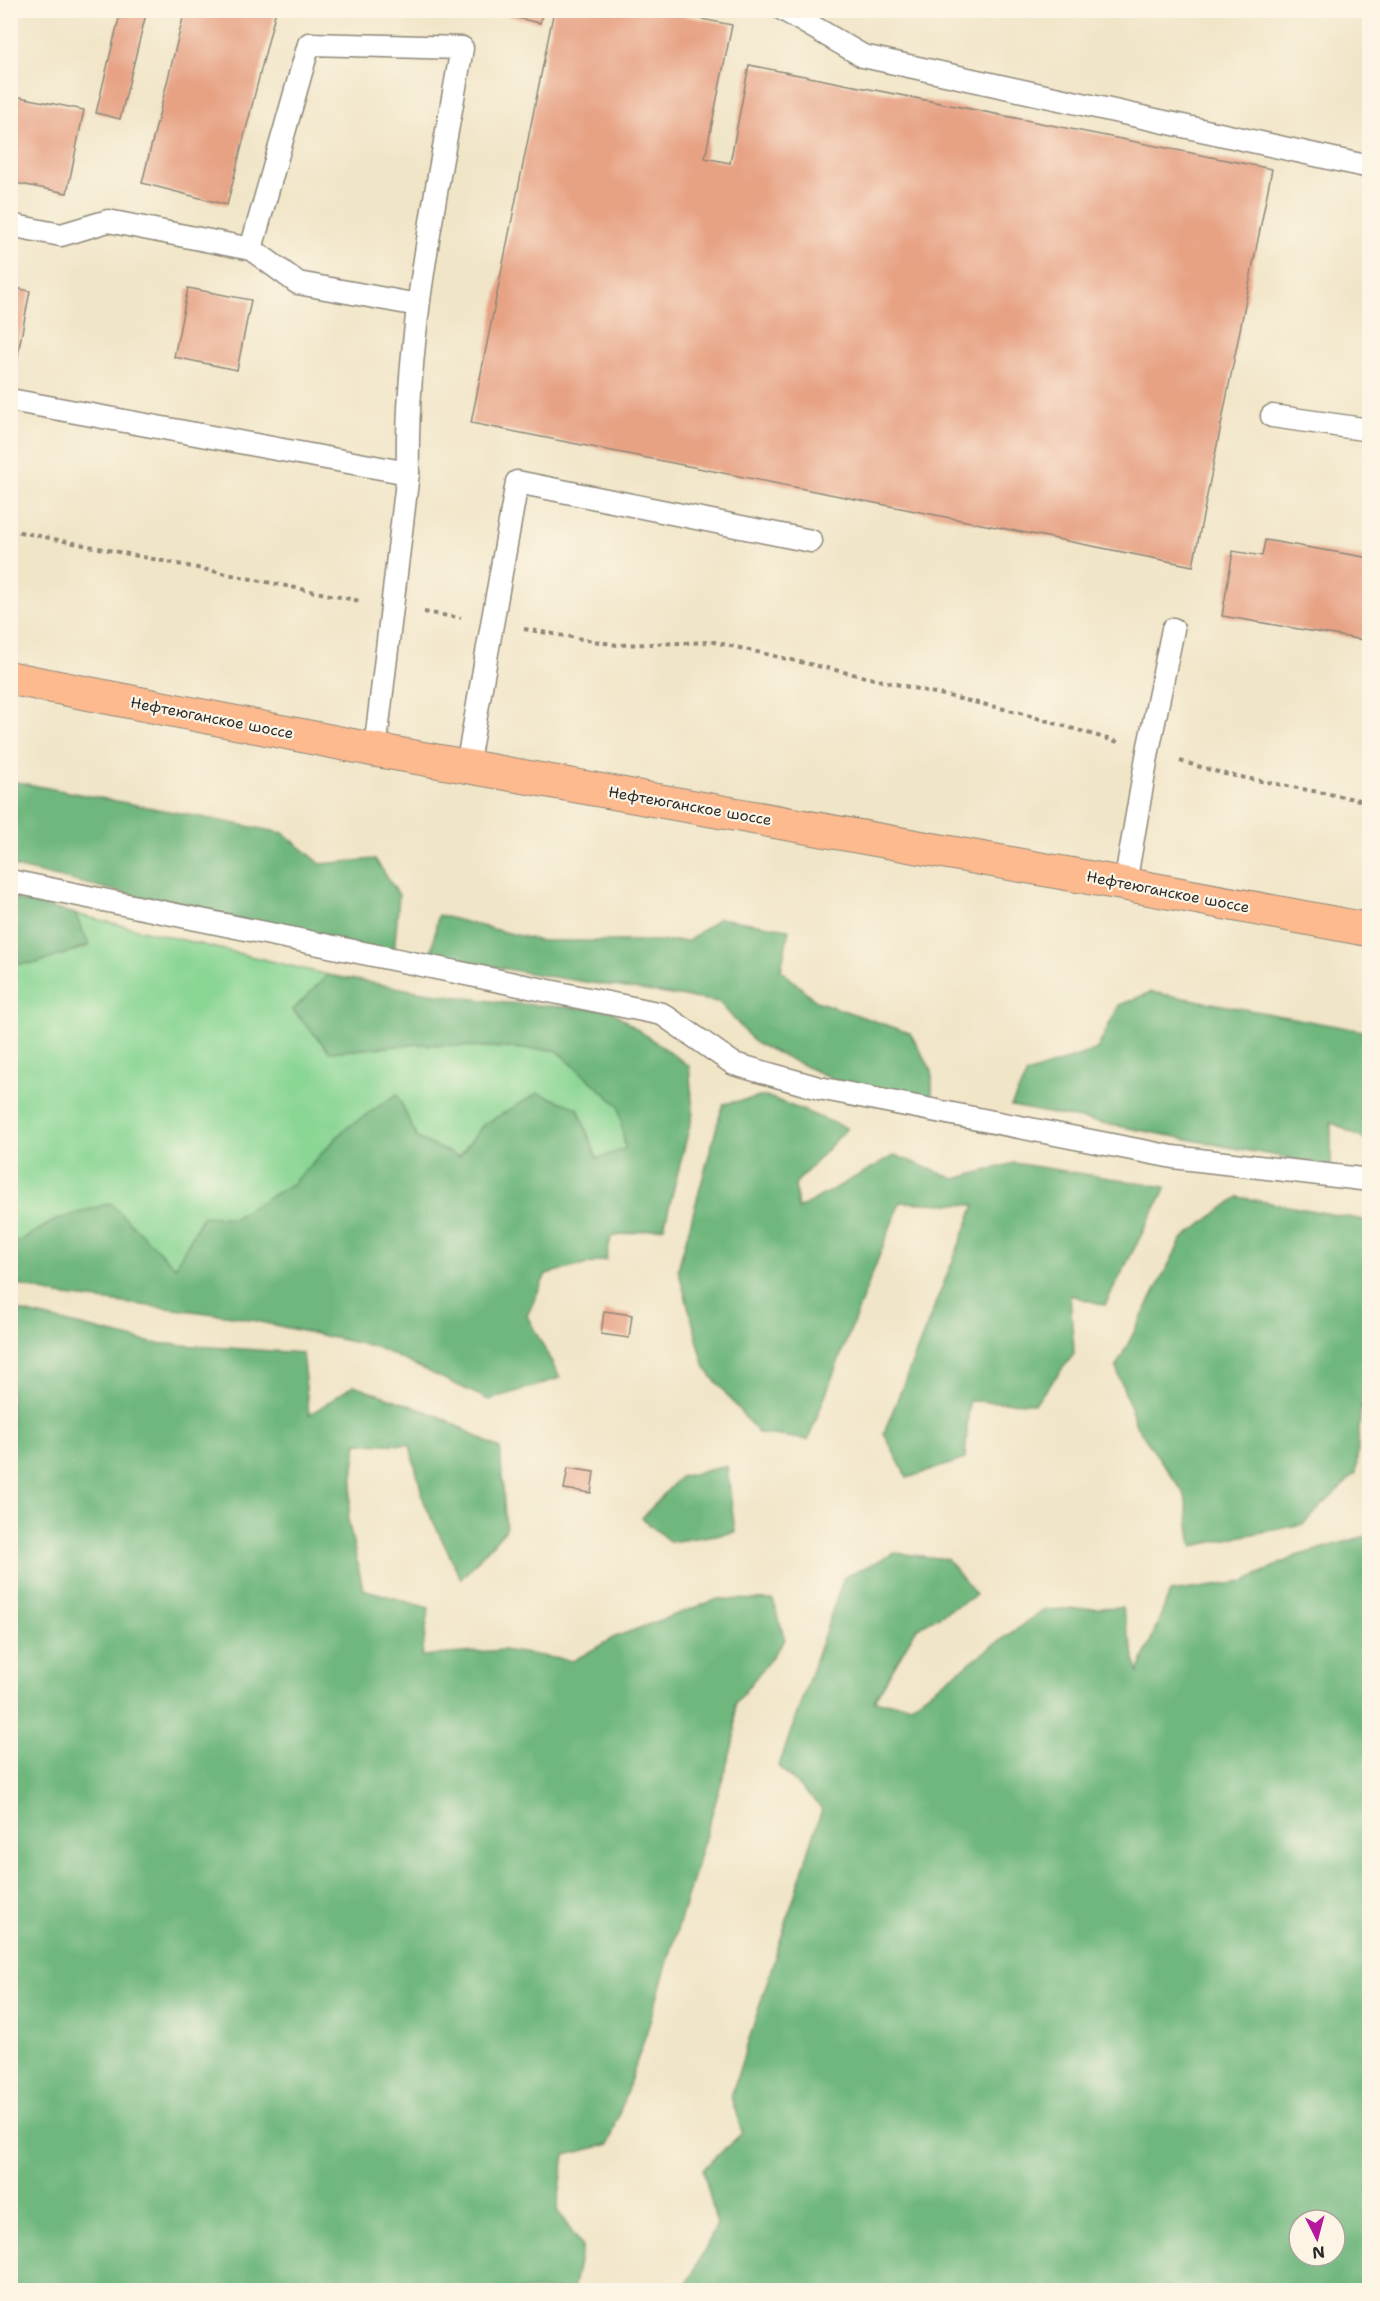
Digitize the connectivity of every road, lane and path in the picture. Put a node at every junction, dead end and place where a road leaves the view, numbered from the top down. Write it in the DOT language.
graph roads {
  1 [pos="784,10"];
  2 [pos="1370,167"];
  3 [pos="10,225"];
  4 [pos="251,249"];
  5 [pos="418,305"];
  6 [pos="10,400"];
  7 [pos="1272,416"];
  8 [pos="1370,430"];
  9 [pos="408,472"];
  10 [pos="10,530"];
  11 [pos="811,541"];
  12 [pos="392,607"];
  13 [pos="492,624"];
  14 [pos="1173,629"];
  15 [pos="10,678"];
  16 [pos="375,750"];
  17 [pos="1148,751"];
  18 [pos="467,767"];
  19 [pos="1370,802"];
  20 [pos="10,881"];
  21 [pos="1125,884"];
  22 [pos="1370,930"];
  23 [pos="1370,1180"];
  1 -- 2 [label="lane"];
  3 -- 4 [label="lane"];
  4 -- 5 [label="lane"];
  4 -- 5 [label="lane"];
  5 -- 9 [label="lane"];
  6 -- 9 [label="lane"];
  7 -- 8 [label="lane"];
  9 -- 12 [label="lane"];
  10 -- 12 [label="path"];
  11 -- 13 [label="lane"];
  12 -- 13 [label="path"];
  12 -- 16 [label="lane"];
  13 -- 17 [label="path"];
  13 -- 18 [label="lane"];
  14 -- 17 [label="lane"];
  15 -- 16 [label="main road, Нефтеюганское шоссе"];
  16 -- 18 [label="main road, Нефтеюганское шоссе"];
  17 -- 19 [label="path"];
  17 -- 21 [label="lane"];
  18 -- 21 [label="main road, Нефтеюганское шоссе"];
  20 -- 23 [label="lane"];
  21 -- 22 [label="main road, Нефтеюганское шоссе"];
}
